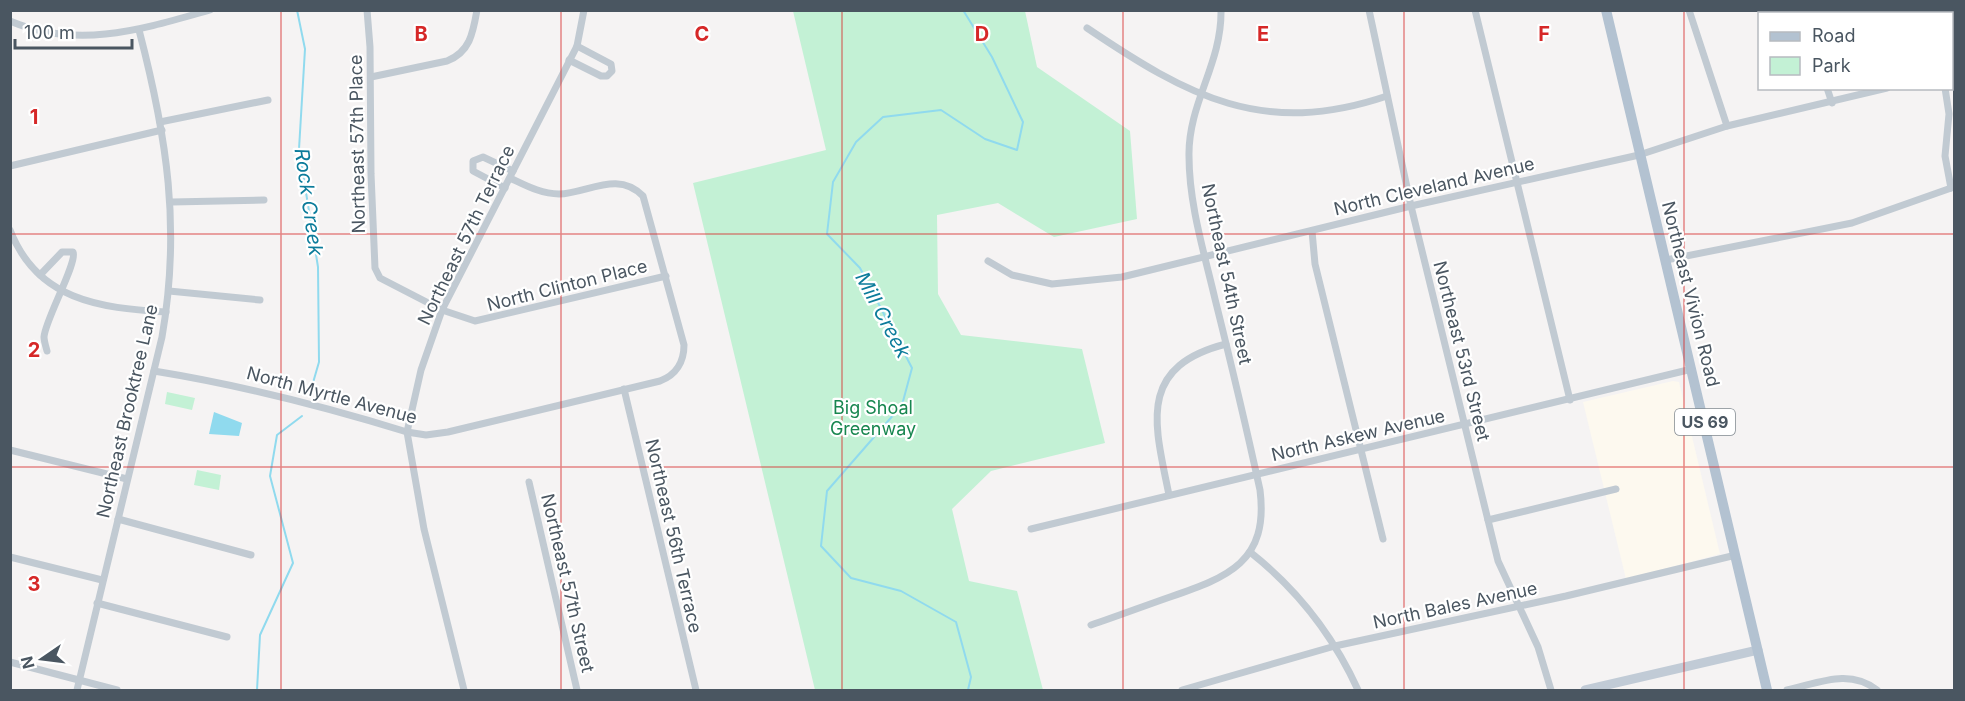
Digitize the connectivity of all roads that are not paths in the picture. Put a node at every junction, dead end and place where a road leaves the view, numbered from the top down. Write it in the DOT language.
graph roads {
  1 [pos="210,10"];
  2 [pos="367,10"];
  3 [pos="477,10"];
  4 [pos="584,10"];
  5 [pos="1221,10"];
  6 [pos="1369,10"];
  7 [pos="1475,10"];
  8 [pos="1606,10"];
  9 [pos="1689,10"];
  10 [pos="10,21"];
  11 [pos="1087,28"];
  12 [pos="139,30"];
  13 [pos="577,46"];
  14 [pos="569,60"];
  15 [pos="371,77"];
  16 [pos="1828,90"];
  17 [pos="1880,90"];
  18 [pos="1945,90"];
  19 [pos="1201,94"];
  20 [pos="1387,96"];
  21 [pos="268,100"];
  22 [pos="1832,103"];
  23 [pos="161,126"];
  24 [pos="1727,126"];
  25 [pos="1640,155"];
  26 [pos="10,166"];
  27 [pos="511,175"];
  28 [pos="1517,182"];
  29 [pos="505,188"];
  30 [pos="1953,188"];
  31 [pos="264,200"];
  32 [pos="172,202"];
  33 [pos="1412,206"];
  34 [pos="10,230"];
  35 [pos="1312,231"];
  36 [pos="1205,257"];
  37 [pos="1666,260"];
  38 [pos="988,261"];
  39 [pos="40,275"];
  40 [pos="378,276"];
  41 [pos="666,276"];
  42 [pos="169,291"];
  43 [pos="60,292"];
  44 [pos="260,300"];
  45 [pos="442,310"];
  46 [pos="166,312"];
  47 [pos="1226,344"];
  48 [pos="47,351"];
  49 [pos="1692,369"];
  50 [pos="154,371"];
  51 [pos="624,389"];
  52 [pos="1570,400"];
  53 [pos="1465,425"];
  54 [pos="407,432"];
  55 [pos="1362,449"];
  56 [pos="10,450"];
  57 [pos="1257,474"];
  58 [pos="127,478"];
  59 [pos="529,482"];
  60 [pos="1616,489"];
  61 [pos="1169,495"];
  62 [pos="117,519"];
  63 [pos="1488,520"];
  64 [pos="1031,529"];
  65 [pos="1383,539"];
  66 [pos="1250,552"];
  67 [pos="251,555"];
  68 [pos="1736,555"];
  69 [pos="10,557"];
  70 [pos="102,580"];
  71 [pos="97,603"];
  72 [pos="1519,607"];
  73 [pos="1091,625"];
  74 [pos="227,637"];
  75 [pos="1335,646"];
  76 [pos="1758,650"];
  77 [pos="10,662"];
  78 [pos="80,679"];
  79 [pos="77,690"];
  80 [pos="117,690"];
  81 [pos="464,690"];
  82 [pos="577,690"];
  83 [pos="696,690"];
  84 [pos="1182,690"];
  85 [pos="1359,690"];
  86 [pos="1551,690"];
  87 [pos="1585,690"];
  88 [pos="1767,690"];
  89 [pos="1787,690"];
  90 [pos="1877,690"];
  1 -- 12 [label="street"];
  2 -- 15 [label="street, Northeast 57th Place"];
  3 -- 15 [label="street"];
  4 -- 13 [label="street, Northeast 57th Terrace"];
  5 -- 19 [label="street, Northeast 54th Street"];
  6 -- 20 [label="street, Northeast 53rd Street"];
  7 -- 28 [label="street"];
  8 -- 25 [label="main road, Northeast Vivion Road / US 69"];
  9 -- 24 [label="street"];
  10 -- 12 [label="street"];
  11 -- 19 [label="street"];
  12 -- 23 [label="street, Northeast Brooktree Lane"];
  13 -- 14 [label="street, Northeast 57th Terrace"];
  13 -- 14 [label="street"];
  14 -- 27 [label="street, Northeast 57th Terrace"];
  15 -- 40 [label="street, Northeast 57th Place"];
  16 -- 22 [label="street"];
  17 -- 22 [label="street, North Cleveland Avenue"];
  18 -- 30 [label="street"];
  19 -- 20 [label="street"];
  19 -- 36 [label="street, Northeast 54th Street"];
  20 -- 33 [label="street, Northeast 53rd Street"];
  21 -- 23 [label="street"];
  22 -- 24 [label="street, North Cleveland Avenue"];
  23 -- 26 [label="street"];
  23 -- 32 [label="street, Northeast Brooktree Lane"];
  24 -- 25 [label="street, North Cleveland Avenue"];
  25 -- 28 [label="street, North Cleveland Avenue"];
  25 -- 37 [label="main road, Northeast Vivion Road / US 69"];
  27 -- 29 [label="street, Northeast 57th Terrace"];
  27 -- 29 [label="street"];
  27 -- 41 [label="street"];
  28 -- 33 [label="street, North Cleveland Avenue"];
  28 -- 52 [label="street"];
  29 -- 45 [label="street, Northeast 57th Terrace"];
  30 -- 37 [label="street"];
  31 -- 32 [label="street"];
  32 -- 42 [label="street, Northeast Brooktree Lane"];
  33 -- 35 [label="street, North Cleveland Avenue"];
  33 -- 53 [label="street, Northeast 53rd Street"];
  34 -- 39 [label="street"];
  35 -- 36 [label="street, North Cleveland Avenue"];
  35 -- 55 [label="street"];
  36 -- 38 [label="street, North Cleveland Avenue"];
  36 -- 47 [label="street, Northeast 54th Street"];
  37 -- 49 [label="main road, Northeast Vivion Road / US 69"];
  39 -- 43 [label="street"];
  39 -- 43 [label="street"];
  40 -- 45 [label="street, North Clinton Place"];
  41 -- 45 [label="street, North Clinton Place"];
  41 -- 51 [label="street, North Myrtle Avenue"];
  42 -- 44 [label="street"];
  42 -- 46 [label="street, Northeast Brooktree Lane"];
  43 -- 46 [label="street"];
  43 -- 48 [label="street"];
  45 -- 54 [label="street, Northeast 57th Terrace"];
  46 -- 50 [label="street, Northeast Brooktree Lane"];
  47 -- 57 [label="street, Northeast 54th Street"];
  47 -- 61 [label="street"];
  49 -- 52 [label="street, North Askew Avenue"];
  49 -- 68 [label="main road, Northeast Vivion Road / US 69"];
  50 -- 54 [label="street, North Myrtle Avenue"];
  50 -- 58 [label="street, Northeast Brooktree Lane"];
  51 -- 54 [label="street, North Myrtle Avenue"];
  51 -- 83 [label="street, Northeast 56th Terrace"];
  52 -- 53 [label="street, North Askew Avenue"];
  53 -- 55 [label="street, North Askew Avenue"];
  53 -- 63 [label="street, Northeast 53rd Street"];
  54 -- 81 [label="street, Northeast 57th Terrace"];
  55 -- 57 [label="street, North Askew Avenue"];
  55 -- 65 [label="street"];
  56 -- 58 [label="street"];
  57 -- 61 [label="street, North Askew Avenue"];
  57 -- 66 [label="street, Northeast 54th Street"];
  58 -- 62 [label="street, Northeast Brooktree Lane"];
  59 -- 82 [label="street, Northeast 57th Street"];
  60 -- 63 [label="street"];
  61 -- 64 [label="street, North Askew Avenue"];
  62 -- 67 [label="street"];
  62 -- 70 [label="street, Northeast Brooktree Lane"];
  63 -- 72 [label="street, Northeast 53rd Street"];
  66 -- 73 [label="street"];
  66 -- 75 [label="street"];
  68 -- 72 [label="street, North Bales Avenue"];
  68 -- 76 [label="main road, Northeast Vivion Road / US 69"];
  69 -- 70 [label="street"];
  70 -- 71 [label="street, Northeast Brooktree Lane"];
  71 -- 74 [label="street"];
  71 -- 78 [label="street, Northeast Brooktree Lane"];
  72 -- 75 [label="street, North Bales Avenue"];
  72 -- 86 [label="street, Northeast 53rd Street"];
  75 -- 84 [label="street, North Bales Avenue"];
  75 -- 85 [label="street"];
  76 -- 87 [label="street"];
  76 -- 88 [label="main road, Northeast Vivion Road / US 69"];
  77 -- 78 [label="street"];
  78 -- 79 [label="street, Northeast Brooktree Lane"];
  78 -- 80 [label="street"];
  89 -- 90 [label="street"];
}
